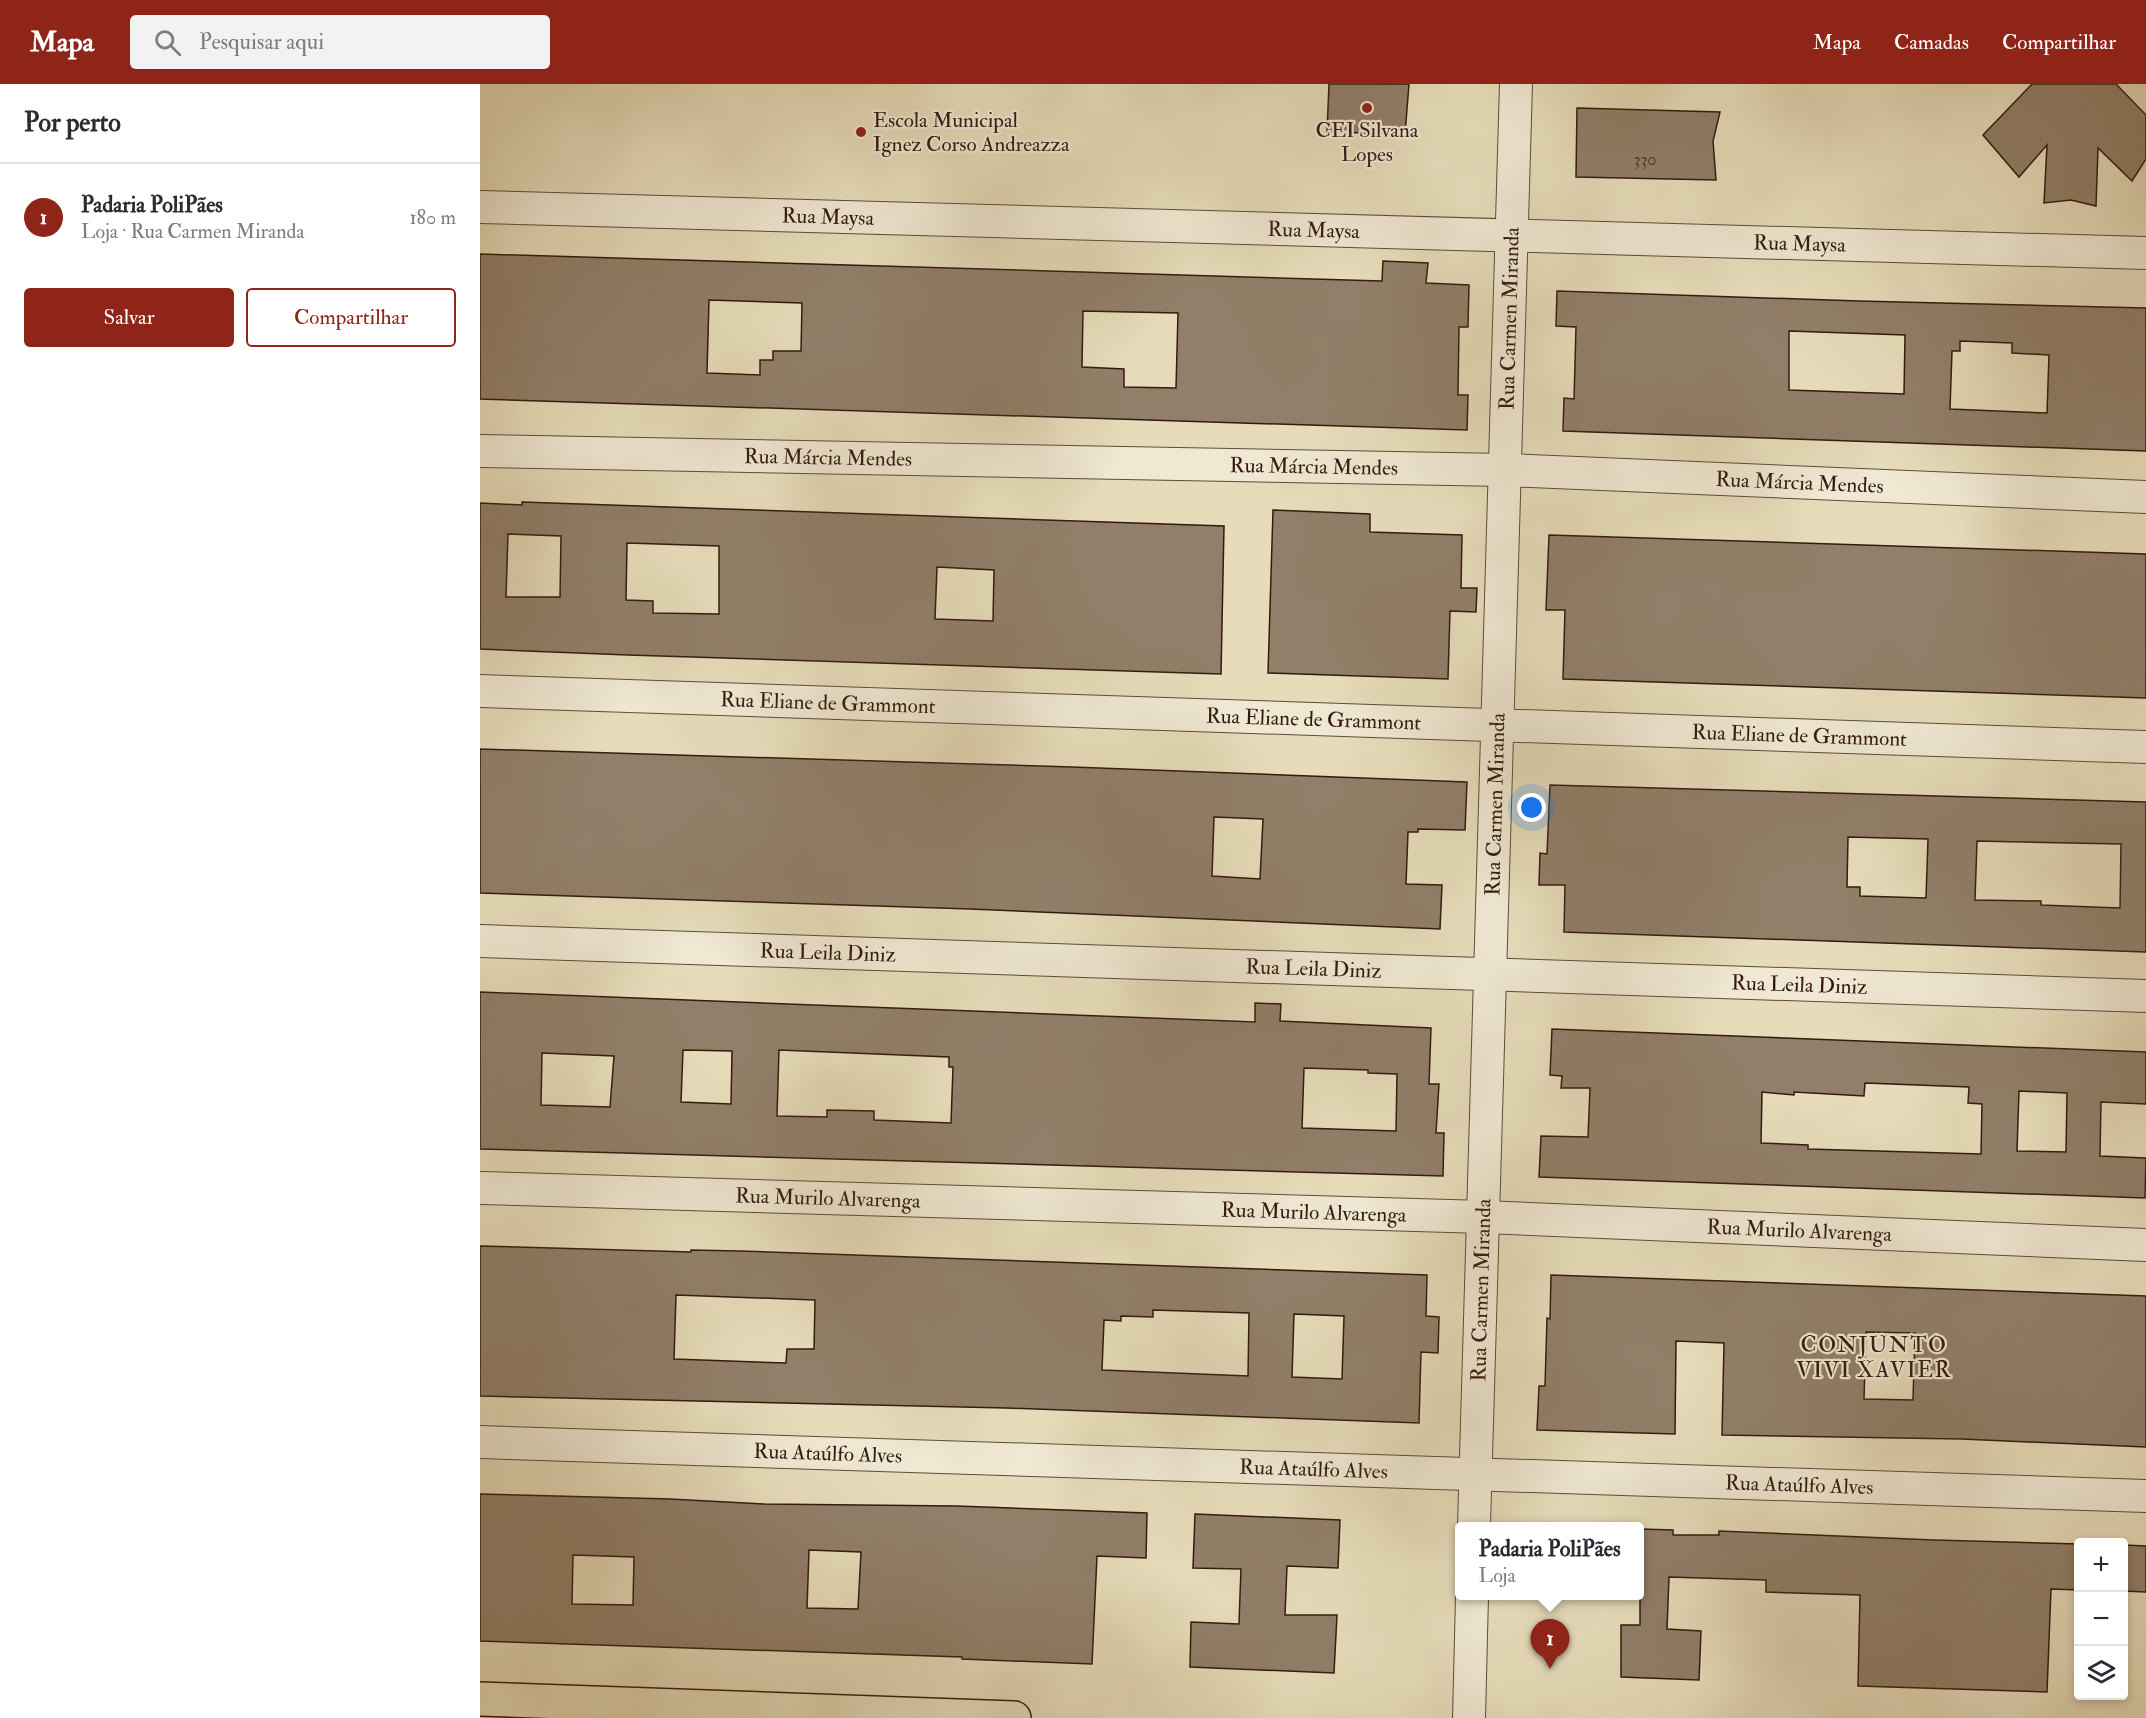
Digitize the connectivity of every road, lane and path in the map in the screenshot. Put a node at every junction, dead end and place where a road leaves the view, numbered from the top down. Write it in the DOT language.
graph roads {
  1 [pos="1516,84"];
  2 [pos="480,207"];
  3 [pos="1512,234"];
  4 [pos="2146,253"];
  5 [pos="480,451"];
  6 [pos="1505,470"];
  7 [pos="2146,497"];
  8 [pos="480,691"];
  9 [pos="1498,725"];
  10 [pos="2146,747"];
  11 [pos="480,941"];
  12 [pos="1490,974"];
  13 [pos="2146,996"];
  14 [pos="480,1188"];
  15 [pos="1484,1217"];
  16 [pos="2146,1245"];
  17 [pos="480,1442"];
  18 [pos="1476,1475"];
  19 [pos="2146,1496"];
  20 [pos="1474,1522"];
  21 [pos="1472,1600"];
  22 [pos="480,1699"];
  23 [pos="1014,1718"];
  24 [pos="1469,1718"];
  1 -- 3 [label="street, Rua Carmen Miranda"];
  2 -- 3 [label="street, Rua Maysa"];
  3 -- 4 [label="street, Rua Maysa"];
  3 -- 6 [label="street, Rua Carmen Miranda"];
  5 -- 6 [label="street, Rua Márcia Mendes"];
  6 -- 7 [label="street, Rua Márcia Mendes"];
  6 -- 9 [label="street, Rua Carmen Miranda"];
  8 -- 9 [label="street, Rua Eliane de Grammont"];
  9 -- 10 [label="street, Rua Eliane de Grammont"];
  9 -- 12 [label="street, Rua Carmen Miranda"];
  11 -- 12 [label="street, Rua Leila Diniz"];
  12 -- 13 [label="street, Rua Leila Diniz"];
  12 -- 15 [label="street, Rua Carmen Miranda"];
  14 -- 15 [label="street, Rua Murilo Alvarenga"];
  15 -- 16 [label="street, Rua Murilo Alvarenga"];
  15 -- 18 [label="street, Rua Carmen Miranda"];
  17 -- 18 [label="street, Rua Ataúlfo Alves"];
  18 -- 19 [label="street, Rua Ataúlfo Alves"];
  18 -- 20 [label="street, Rua Carmen Miranda"];
  21 -- 24 [label="street"];
  22 -- 23 [label="main road"];
}
